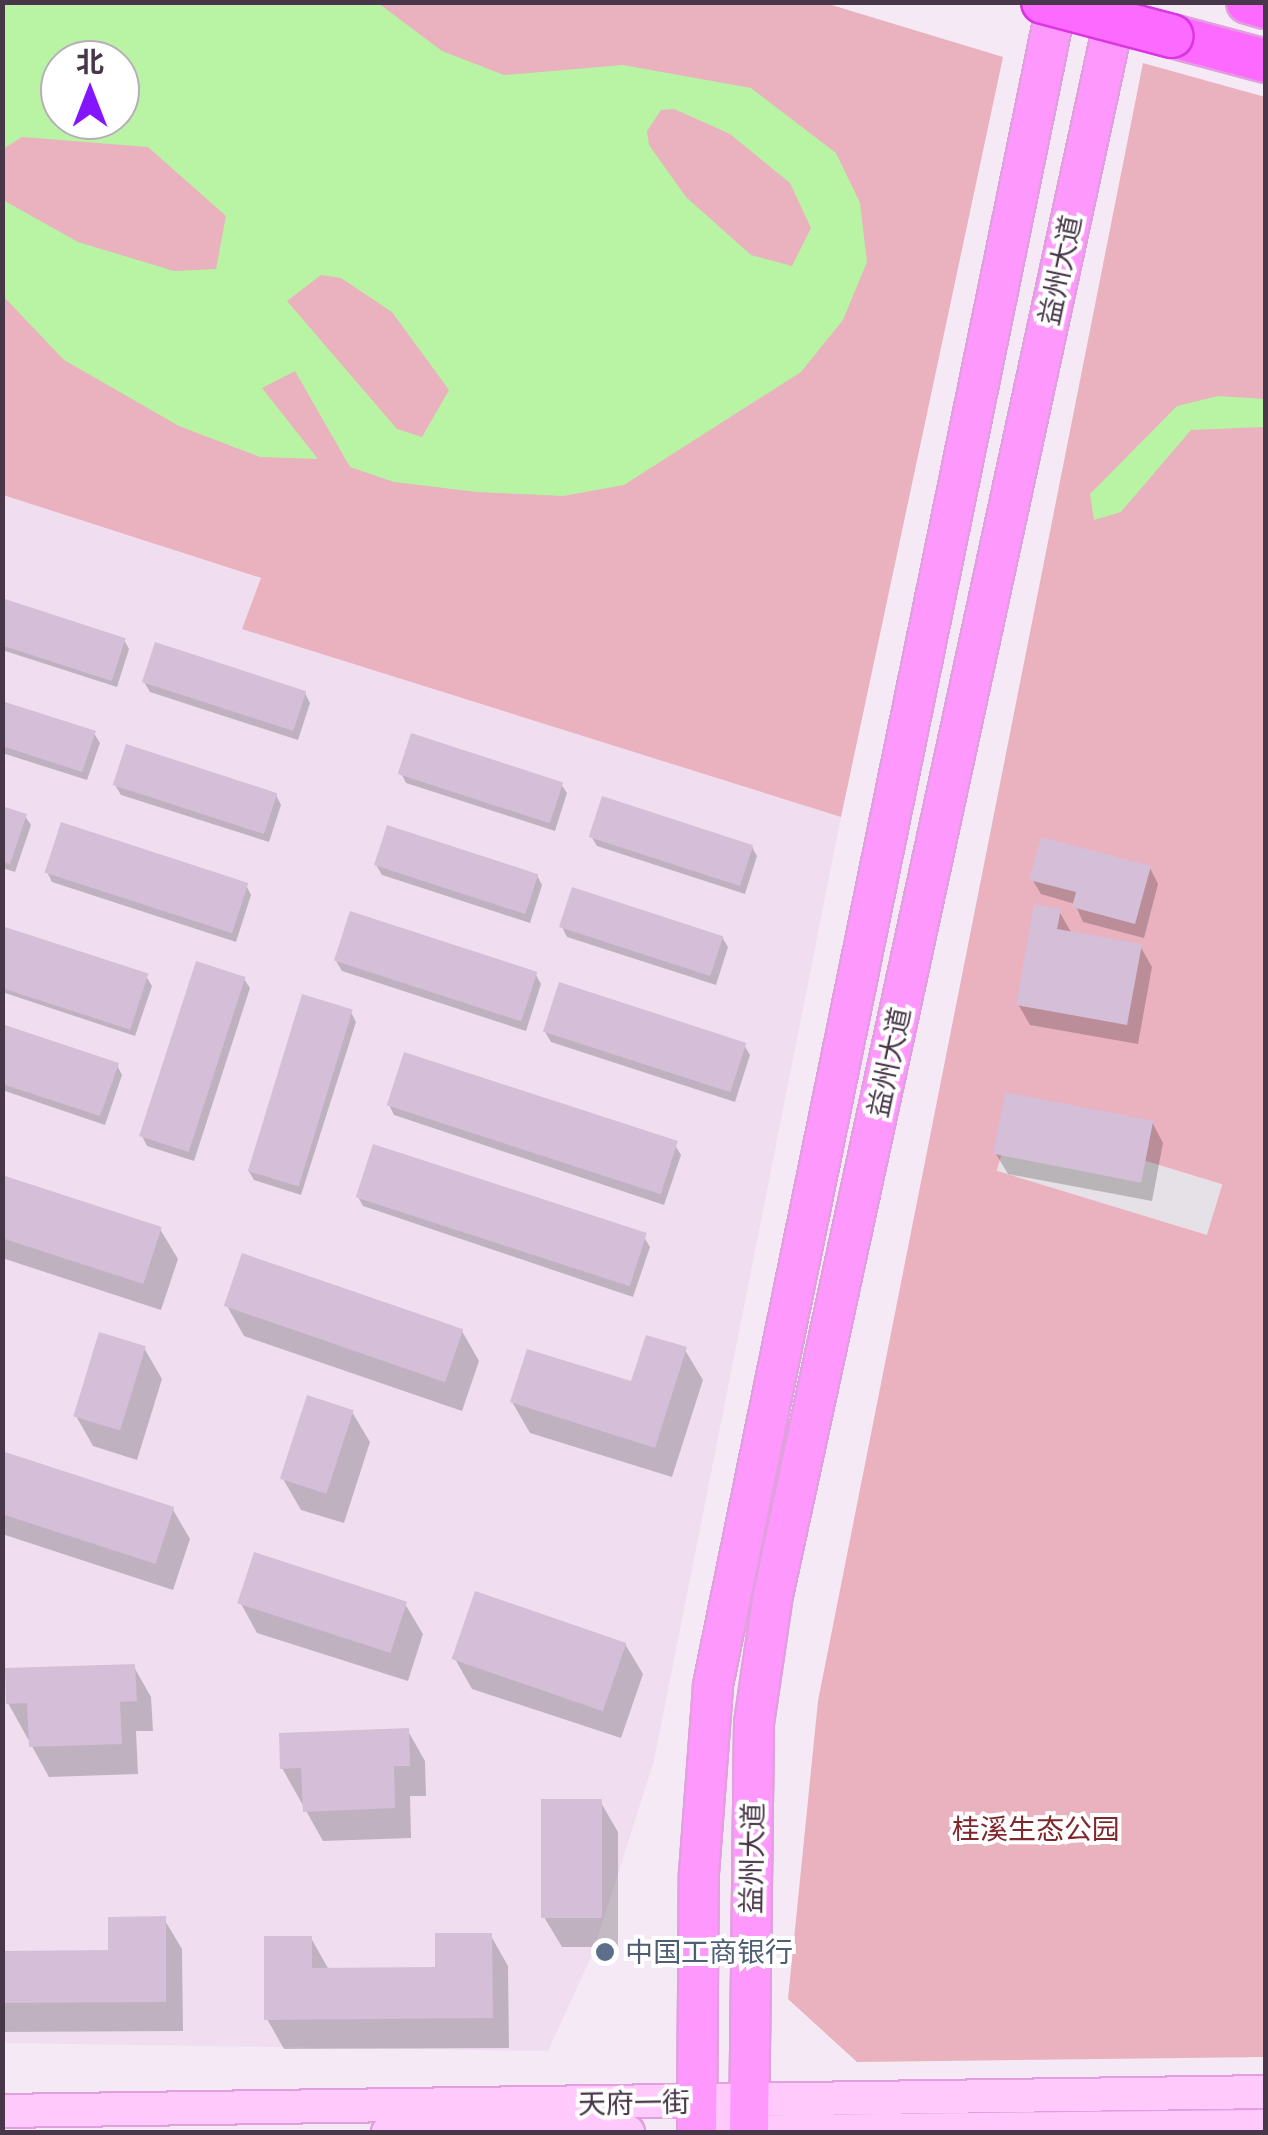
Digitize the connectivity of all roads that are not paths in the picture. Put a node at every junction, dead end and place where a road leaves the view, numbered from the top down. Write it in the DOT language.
graph roads {
  1 [pos="1043,2"];
  2 [pos="1057,2"];
  3 [pos="1118,2"];
  4 [pos="1248,2"];
  5 [pos="1266,7"];
  6 [pos="1266,61"];
  7 [pos="1266,2092"];
  8 [pos="2,2111"];
  9 [pos="749,2119"];
  10 [pos="699,2123"];
  11 [pos="1266,2126"];
  12 [pos="388,2132"];
  13 [pos="628,2132"];
  1 -- 6 [label="highway, bridge"];
  2 -- 10 [label="main road, 益州大道"];
  3 -- 9 [label="main road, 益州大道"];
  4 -- 5 [label="highway"];
  7 -- 9 [label="main road, 天府一街"];
  8 -- 10 [label="main road, 天府一街"];
  9 -- 10 [label="main road, 天府一街"];
  9 -- 11 [label="main road, 天府一街"];
  12 -- 13 [label="main road, 天府一街"];
}
